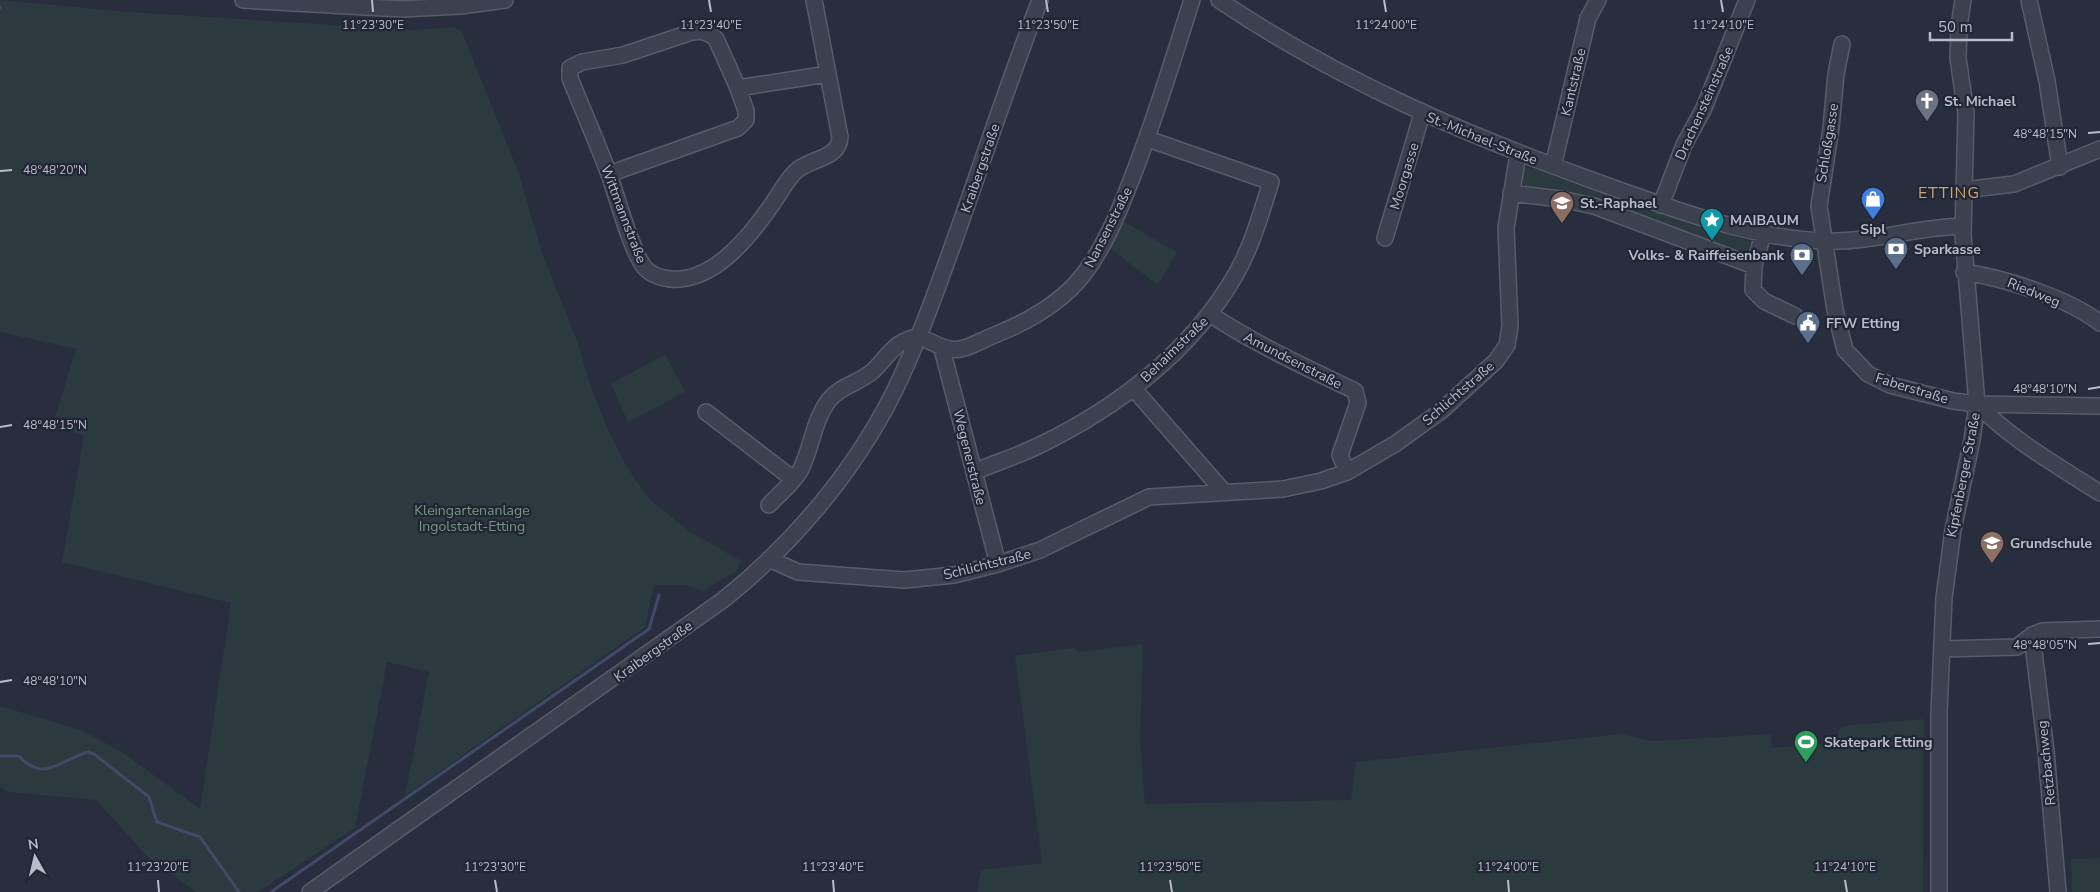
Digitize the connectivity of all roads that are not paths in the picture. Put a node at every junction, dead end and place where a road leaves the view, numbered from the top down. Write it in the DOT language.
graph roads {
  1 [pos="243,0"];
  2 [pos="506,0"];
  3 [pos="814,0"];
  4 [pos="1040,0"];
  5 [pos="1192,0"];
  6 [pos="1219,0"];
  7 [pos="1598,0"];
  8 [pos="1747,0"];
  9 [pos="1963,0"];
  10 [pos="2029,0"];
  11 [pos="1842,44"];
  12 [pos="828,74"];
  13 [pos="738,88"];
  14 [pos="1422,114"];
  15 [pos="1148,138"];
  16 [pos="2100,149"];
  17 [pos="1518,154"];
  18 [pos="1553,166"];
  19 [pos="2060,167"];
  20 [pos="609,174"];
  21 [pos="1964,190"];
  22 [pos="1511,193"];
  23 [pos="1661,205"];
  24 [pos="1963,226"];
  25 [pos="1762,234"];
  26 [pos="1385,238"];
  27 [pos="1824,242"];
  28 [pos="1754,266"];
  29 [pos="1964,272"];
  30 [pos="1210,314"];
  31 [pos="1795,316"];
  32 [pos="2100,323"];
  33 [pos="920,336"];
  34 [pos="942,349"];
  35 [pos="1133,388"];
  36 [pos="1977,404"];
  37 [pos="2100,406"];
  38 [pos="706,412"];
  39 [pos="974,472"];
  40 [pos="1347,472"];
  41 [pos="793,479"];
  42 [pos="1224,492"];
  43 [pos="2100,493"];
  44 [pos="769,505"];
  45 [pos="769,559"];
  46 [pos="998,564"];
  47 [pos="2100,629"];
  48 [pos="2032,635"];
  49 [pos="1942,649"];
  50 [pos="310,892"];
  51 [pos="1939,892"];
  52 [pos="2058,892"];
  1 -- 2 [label="street"];
  3 -- 12 [label="street"];
  4 -- 33 [label="street, Kraibergstraße"];
  5 -- 15 [label="street, Nansenstraße"];
  6 -- 14 [label="street, St.-Michael-Straße"];
  7 -- 18 [label="street, Kantstraße"];
  8 -- 23 [label="street, Drachensteinstraße"];
  9 -- 21 [label="street, Kipfenberger Straße"];
  10 -- 19 [label="street"];
  11 -- 27 [label="street, Schloßgasse"];
  12 -- 13 [label="street"];
  12 -- 20 [label="street, Wittmannstraße"];
  13 -- 20 [label="street"];
  13 -- 20 [label="street, Wittmannstraße"];
  14 -- 17 [label="street, St.-Michael-Straße"];
  14 -- 26 [label="street, Moorgasse"];
  15 -- 30 [label="street, Behaimstraße"];
  15 -- 34 [label="street, Nansenstraße"];
  16 -- 19 [label="street"];
  17 -- 18 [label="street, St.-Michael-Straße"];
  17 -- 22 [label="street, Schlichtstraße"];
  18 -- 23 [label="street, St.-Michael-Straße"];
  19 -- 21 [label="street"];
  21 -- 24 [label="street, Kipfenberger Straße"];
  22 -- 28 [label="street"];
  22 -- 40 [label="street, Schlichtstraße"];
  23 -- 25 [label="street, St.-Michael-Straße"];
  24 -- 27 [label="street, St.-Michael-Straße"];
  24 -- 29 [label="street, Kipfenberger Straße"];
  25 -- 27 [label="street, St.-Michael-Straße"];
  25 -- 28 [label="street"];
  27 -- 36 [label="street, Faberstraße"];
  28 -- 31 [label="street"];
  29 -- 32 [label="street, Riedweg"];
  29 -- 36 [label="street, Kipfenberger Straße"];
  30 -- 35 [label="street, Behaimstraße"];
  30 -- 40 [label="street, Amundsenstraße"];
  33 -- 34 [label="street"];
  33 -- 41 [label="street"];
  33 -- 45 [label="street, Kraibergstraße"];
  34 -- 39 [label="street, Wegenerstraße"];
  35 -- 39 [label="street, Behaimstraße"];
  35 -- 42 [label="street"];
  36 -- 37 [label="street, Faberstraße"];
  36 -- 43 [label="street"];
  36 -- 49 [label="street, Kipfenberger Straße"];
  38 -- 41 [label="street"];
  39 -- 46 [label="street, Wegenerstraße"];
  40 -- 42 [label="street, Schlichtstraße"];
  41 -- 44 [label="street"];
  42 -- 46 [label="street, Schlichtstraße"];
  45 -- 46 [label="street, Schlichtstraße"];
  45 -- 50 [label="street, Kraibergstraße"];
  47 -- 48 [label="street"];
  48 -- 49 [label="street"];
  48 -- 52 [label="street, Retzbachweg"];
  49 -- 51 [label="street, Kipfenberger Straße"];
}
